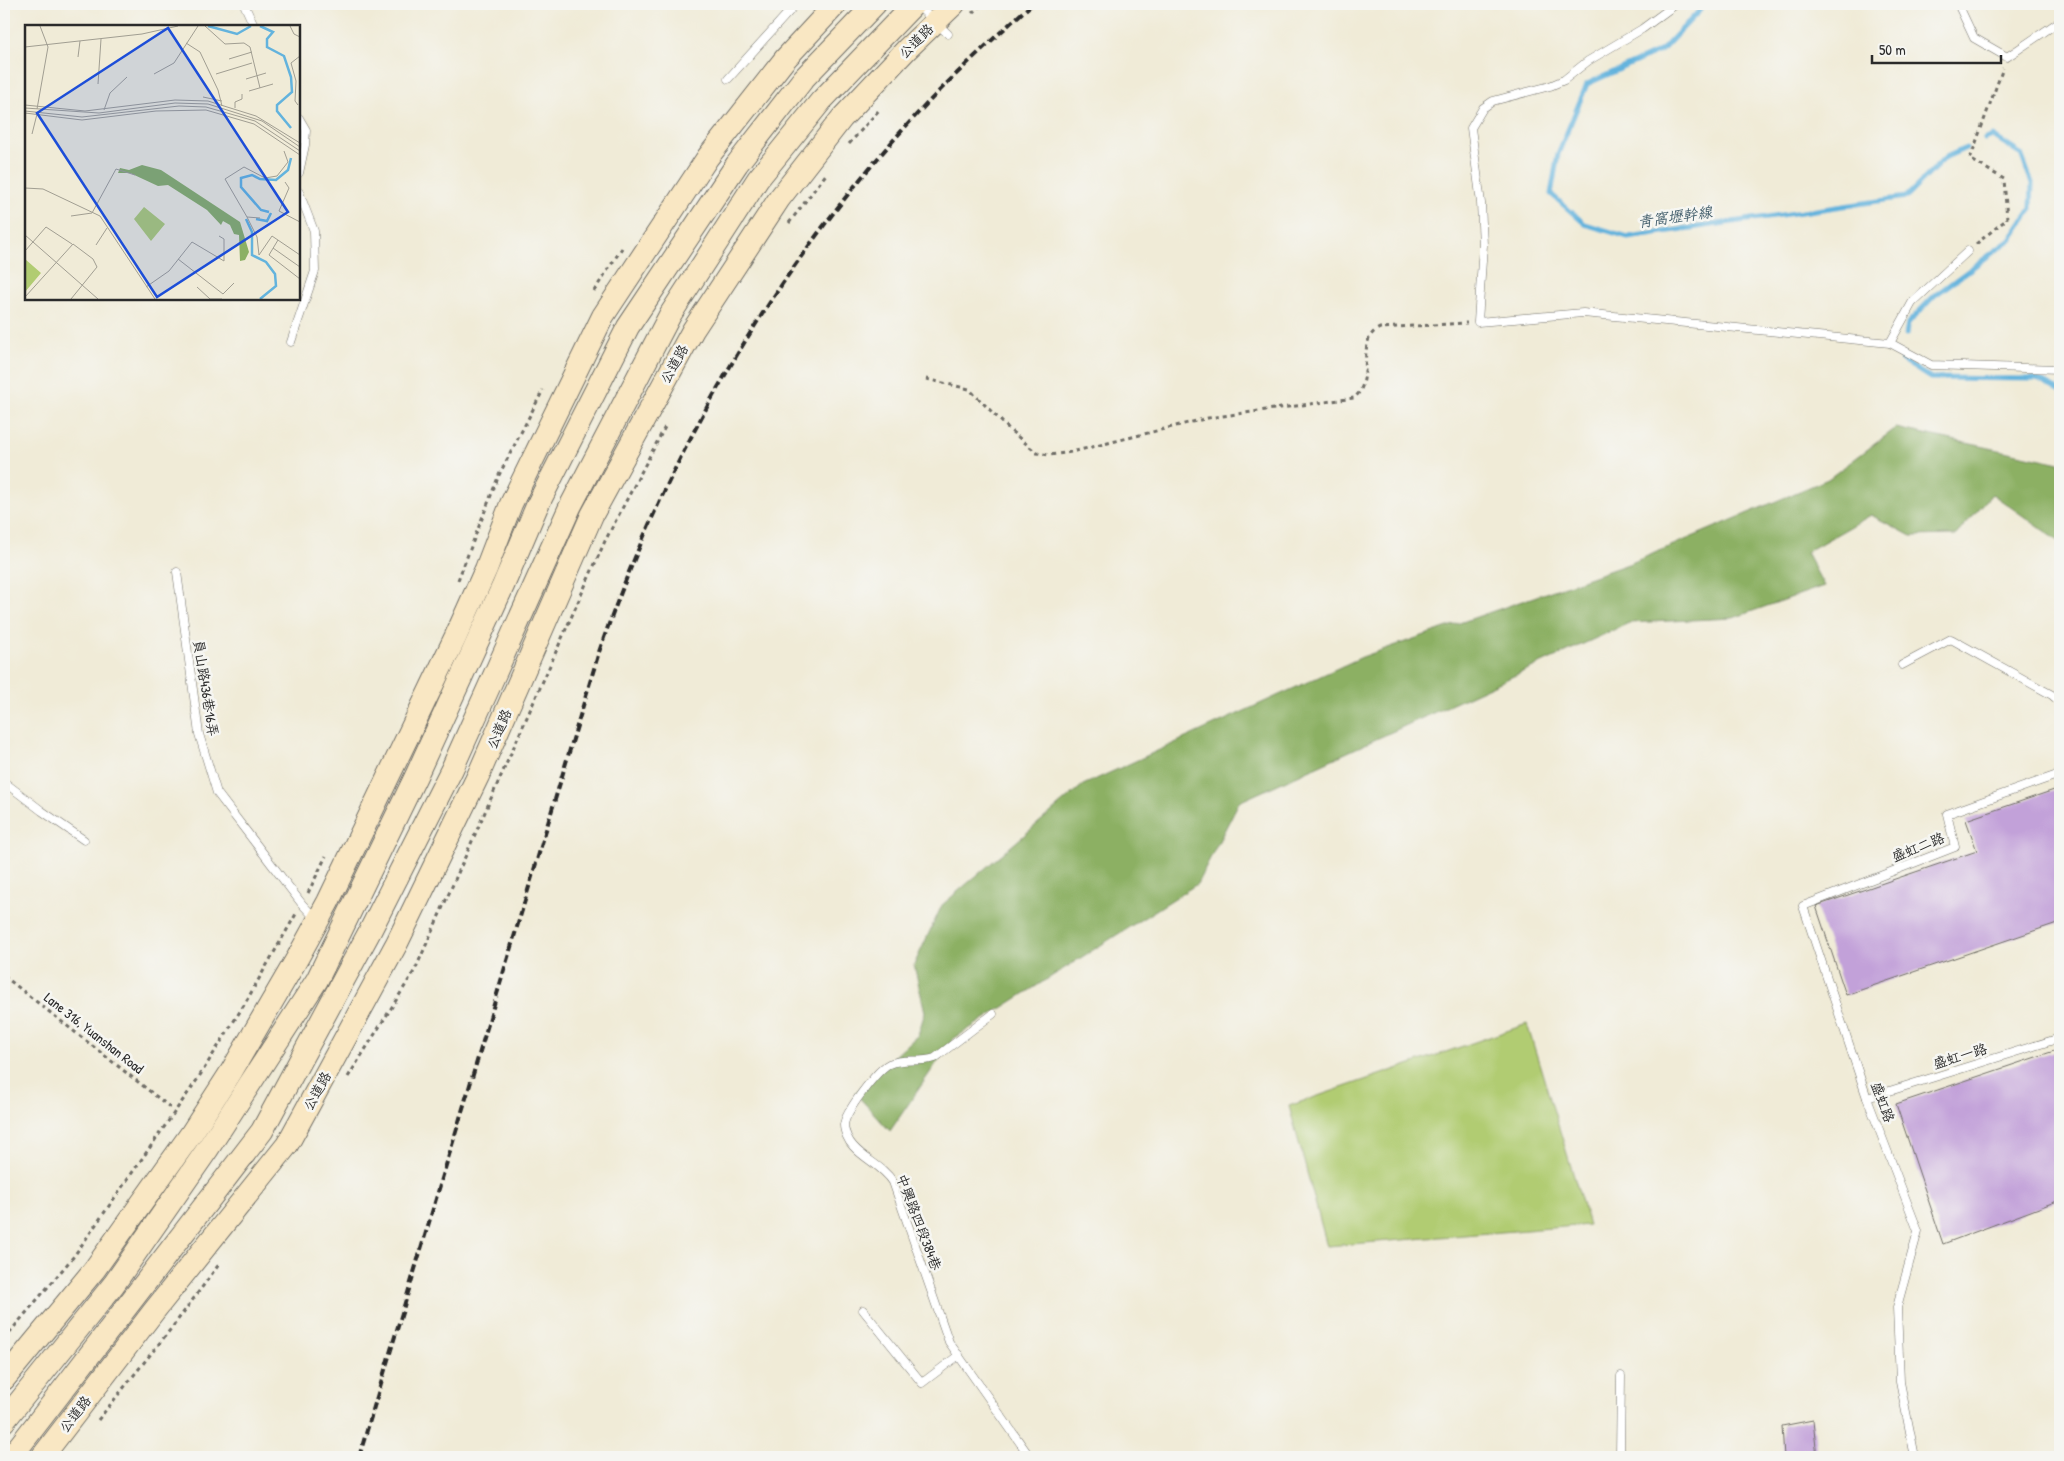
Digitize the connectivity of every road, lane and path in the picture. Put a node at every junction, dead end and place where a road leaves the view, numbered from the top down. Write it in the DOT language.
graph roads {
  1 [pos="244,4"];
  2 [pos="796,4"];
  3 [pos="836,4"];
  4 [pos="875,4"];
  5 [pos="914,4"];
  6 [pos="954,4"];
  7 [pos="1676,4"];
  8 [pos="1958,4"];
  9 [pos="2060,21"];
  10 [pos="254,25"];
  11 [pos="942,28"];
  12 [pos="2007,57"];
  13 [pos="728,79"];
  14 [pos="300,120"];
  15 [pos="300,169"];
  16 [pos="300,195"];
  17 [pos="625,244"];
  18 [pos="1968,251"];
  19 [pos="593,292"];
  20 [pos="1478,322"];
  21 [pos="291,342"];
  22 [pos="1890,343"];
  23 [pos="2060,369"];
  24 [pos="926,379"];
  25 [pos="544,388"];
  26 [pos="177,572"];
  27 [pos="456,585"];
  28 [pos="1902,666"];
  29 [pos="2060,702"];
  30 [pos="2060,774"];
  31 [pos="4,782"];
  32 [pos="84,840"];
  33 [pos="328,853"];
  34 [pos="1803,906"];
  35 [pos="310,912"];
  36 [pos="4,976"];
  37 [pos="993,1014"];
  38 [pos="2060,1038"];
  39 [pos="240,1079"];
  40 [pos="1867,1098"];
  41 [pos="170,1108"];
  42 [pos="221,1110"];
  43 [pos="191,1134"];
  44 [pos="207,1150"];
  45 [pos="863,1310"];
  46 [pos="4,1339"];
  47 [pos="959,1355"];
  48 [pos="1621,1376"];
  49 [pos="4,1379"];
  50 [pos="4,1421"];
  51 [pos="11,1457"];
  52 [pos="42,1457"];
  53 [pos="1030,1457"];
  54 [pos="1620,1457"];
  55 [pos="1915,1457"];
  1 -- 10 [label="lane"];
  2 -- 13 [label="lane"];
  3 -- 35 [label="street"];
  4 -- 39 [label="street"];
  5 -- 11 [label="lane"];
  5 -- 51 [label="street, 公道路"];
  6 -- 11 [label="street, 公道路"];
  7 -- 20 [label="lane"];
  8 -- 12 [label="lane"];
  9 -- 12 [label="lane"];
  11 -- 52 [label="street, 公道路"];
  12 -- 18 [label="path"];
  14 -- 15 [label="lane"];
  16 -- 21 [label="lane"];
  17 -- 19 [label="path"];
  18 -- 22 [label="lane"];
  20 -- 22 [label="lane"];
  20 -- 24 [label="path"];
  22 -- 23 [label="lane"];
  25 -- 27 [label="path"];
  26 -- 35 [label="lane, 員山路436巷16弄"];
  28 -- 29 [label="lane"];
  30 -- 34 [label="lane, 盛虹二路"];
  31 -- 32 [label="lane"];
  33 -- 35 [label="path"];
  34 -- 40 [label="lane, 盛虹路"];
  35 -- 39 [label="street"];
  35 -- 46 [label="path"];
  36 -- 41 [label="path, Lane 316, Yuanshan Road"];
  37 -- 47 [label="lane, 中興路四段384巷"];
  38 -- 40 [label="lane, 盛虹一路"];
  39 -- 42 [label="street"];
  39 -- 43 [label="street"];
  39 -- 44 [label="street"];
  40 -- 55 [label="lane, 盛虹路"];
  42 -- 43 [label="street"];
  42 -- 44 [label="street"];
  43 -- 49 [label="street"];
  44 -- 50 [label="street"];
  45 -- 47 [label="lane"];
  47 -- 53 [label="lane, 中興路四段384巷"];
  48 -- 54 [label="lane"];
}
